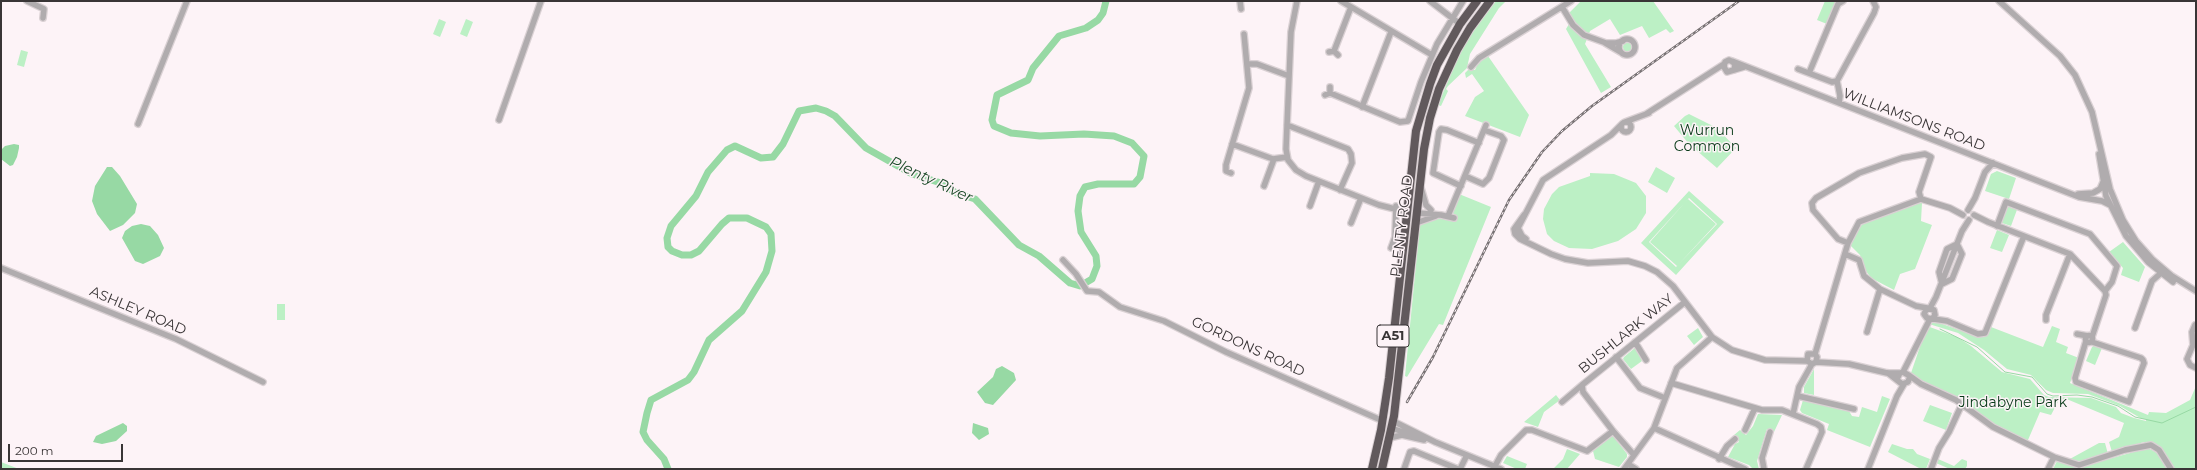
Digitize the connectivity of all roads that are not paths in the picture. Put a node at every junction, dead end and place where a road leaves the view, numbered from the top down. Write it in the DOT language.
graph roads {
  1 [pos="27,1"];
  2 [pos="187,1"];
  3 [pos="541,1"];
  4 [pos="1240,1"];
  5 [pos="1297,1"];
  6 [pos="1341,1"];
  7 [pos="1430,1"];
  8 [pos="1463,1"];
  9 [pos="1477,1"];
  10 [pos="1490,1"];
  11 [pos="1570,1"];
  12 [pos="1843,1"];
  13 [pos="1873,1"];
  14 [pos="1999,1"];
  15 [pos="1351,7"];
  16 [pos="1562,8"];
  17 [pos="1241,9"];
  18 [pos="1454,16"];
  19 [pos="43,18"];
  20 [pos="1462,21"];
  21 [pos="1391,32"];
  22 [pos="1244,34"];
  23 [pos="1623,41"];
  24 [pos="1603,42"];
  25 [pos="1333,53"];
  26 [pos="1624,54"];
  27 [pos="1432,55"];
  28 [pos="1732,61"];
  29 [pos="1247,64"];
  30 [pos="1724,64"];
  31 [pos="1471,67"];
  32 [pos="1748,68"];
  33 [pos="1798,69"];
  34 [pos="1734,70"];
  35 [pos="1727,71"];
  36 [pos="1711,72"];
  37 [pos="1809,73"];
  38 [pos="1289,76"];
  39 [pos="1837,80"];
  40 [pos="1328,92"];
  41 [pos="1680,92"];
  42 [pos="1839,103"];
  43 [pos="1362,107"];
  44 [pos="1645,114"];
  45 [pos="499,120"];
  46 [pos="1623,123"];
  47 [pos="138,124"];
  48 [pos="1287,126"];
  49 [pos="2096,128"];
  50 [pos="1628,130"];
  51 [pos="1611,135"];
  52 [pos="1479,143"];
  53 [pos="1232,144"];
  54 [pos="1287,156"];
  55 [pos="1275,159"];
  56 [pos="1984,160"];
  57 [pos="1993,163"];
  58 [pos="1985,172"];
  59 [pos="1231,173"];
  60 [pos="1465,176"];
  61 [pos="1319,181"];
  62 [pos="2103,182"];
  63 [pos="1264,186"];
  64 [pos="1420,186"];
  65 [pos="1461,186"];
  66 [pos="2110,189"];
  67 [pos="1342,190"];
  68 [pos="2072,194"];
  69 [pos="1361,198"];
  70 [pos="2105,198"];
  71 [pos="1921,199"];
  72 [pos="2113,204"];
  73 [pos="1310,206"];
  74 [pos="1396,208"];
  75 [pos="1407,209"];
  76 [pos="1431,210"];
  77 [pos="1418,211"];
  78 [pos="1439,215"];
  79 [pos="1968,215"];
  80 [pos="1448,216"];
  81 [pos="1454,218"];
  82 [pos="1351,223"];
  83 [pos="1416,223"];
  84 [pos="1996,226"];
  85 [pos="2024,236"];
  86 [pos="1848,242"];
  87 [pos="1391,248"];
  88 [pos="1845,254"];
  89 [pos="2070,254"];
  90 [pos="1063,260"];
  91 [pos="1,268"];
  92 [pos="2161,273"];
  93 [pos="1880,289"];
  94 [pos="2105,291"];
  95 [pos="2196,292"];
  96 [pos="1685,302"];
  97 [pos="1930,313"];
  98 [pos="2046,320"];
  99 [pos="2196,326"];
  100 [pos="2135,328"];
  101 [pos="1867,332"];
  102 [pos="1712,337"];
  103 [pos="2090,339"];
  104 [pos="1635,342"];
  105 [pos="1616,357"];
  106 [pos="1812,358"];
  107 [pos="1646,360"];
  108 [pos="2196,368"];
  109 [pos="1904,378"];
  110 [pos="263,382"];
  111 [pos="1671,383"];
  112 [pos="1582,386"];
  113 [pos="1798,396"];
  114 [pos="1665,398"];
  115 [pos="1562,402"];
  116 [pos="1962,404"];
  117 [pos="1755,408"];
  118 [pos="1854,409"];
  119 [pos="1793,414"];
  120 [pos="1383,421"];
  121 [pos="1392,425"];
  122 [pos="1654,428"];
  123 [pos="1745,430"];
  124 [pos="1613,431"];
  125 [pos="1770,432"];
  126 [pos="1389,438"];
  127 [pos="1735,439"];
  128 [pos="1432,441"];
  129 [pos="1467,455"];
  130 [pos="1634,455"];
  131 [pos="2054,457"];
  132 [pos="1719,459"];
  133 [pos="1626,467"];
  134 [pos="1497,468"];
  135 [pos="1372,469"];
  136 [pos="1382,469"];
  137 [pos="1404,469"];
  138 [pos="1459,469"];
  139 [pos="1636,469"];
  140 [pos="1745,469"];
  141 [pos="1764,469"];
  142 [pos="1806,469"];
  143 [pos="1868,469"];
  144 [pos="1931,469"];
  145 [pos="2048,469"];
  146 [pos="2171,469"];
  1 -- 19 [label="street"];
  2 -- 47 [label="street"];
  3 -- 45 [label="street"];
  4 -- 17 [label="street"];
  5 -- 38 [label="street"];
  6 -- 15 [label="street"];
  7 -- 18 [label="street"];
  8 -- 18 [label="street"];
  9 -- 20 [label="highway, PLENTY ROAD / A51"];
  10 -- 64 [label="highway, PLENTY ROAD / A51"];
  11 -- 16 [label="street"];
  12 -- 37 [label="street"];
  13 -- 39 [label="street"];
  14 -- 49 [label="street"];
  15 -- 21 [label="street"];
  15 -- 25 [label="street"];
  16 -- 24 [label="street"];
  16 -- 31 [label="street"];
  18 -- 20 [label="street"];
  18 -- 27 [label="street"];
  20 -- 75 [label="highway, PLENTY ROAD / A51"];
  21 -- 27 [label="street"];
  21 -- 43 [label="street"];
  22 -- 29 [label="street"];
  23 -- 24 [label="street"];
  23 -- 26 [label="street"];
  23 -- 26 [label="street"];
  24 -- 26 [label="street"];
  27 -- 43 [label="street"];
  28 -- 30 [label="street"];
  28 -- 32 [label="street, WILLIAMSONS ROAD"];
  28 -- 34 [label="street"];
  29 -- 38 [label="street"];
  29 -- 53 [label="street"];
  30 -- 35 [label="street"];
  30 -- 36 [label="street"];
  32 -- 34 [label="street, WILLIAMSONS ROAD"];
  32 -- 42 [label="street, WILLIAMSONS ROAD"];
  33 -- 37 [label="street, WILLIAMSONS ROAD"];
  34 -- 35 [label="street"];
  35 -- 36 [label="street"];
  36 -- 41 [label="street"];
  37 -- 39 [label="street, WILLIAMSONS ROAD"];
  38 -- 48 [label="street"];
  39 -- 42 [label="street"];
  40 -- 43 [label="street"];
  41 -- 44 [label="street"];
  41 -- 44 [label="street"];
  42 -- 56 [label="street, WILLIAMSONS ROAD"];
  44 -- 46 [label="street"];
  44 -- 50 [label="street"];
  46 -- 50 [label="street"];
  46 -- 50 [label="street"];
  46 -- 51 [label="street"];
  48 -- 54 [label="street"];
  48 -- 67 [label="street"];
  49 -- 62 [label="street"];
  49 -- 66 [label="street"];
  50 -- 51 [label="street"];
  51 -- 96 [label="street"];
  52 -- 60 [label="street"];
  52 -- 60 [label="street"];
  52 -- 65 [label="street"];
  53 -- 55 [label="street"];
  53 -- 59 [label="street"];
  54 -- 55 [label="street"];
  54 -- 61 [label="street"];
  55 -- 63 [label="street"];
  56 -- 57 [label="street, WILLIAMSONS ROAD"];
  56 -- 58 [label="street"];
  57 -- 58 [label="street"];
  57 -- 68 [label="street, WILLIAMSONS ROAD"];
  58 -- 79 [label="street"];
  60 -- 65 [label="street"];
  61 -- 67 [label="street"];
  61 -- 73 [label="street"];
  62 -- 68 [label="street"];
  62 -- 70 [label="street"];
  64 -- 76 [label="street"];
  64 -- 77 [label="highway, PLENTY ROAD / A51"];
  65 -- 80 [label="street"];
  66 -- 70 [label="street"];
  66 -- 72 [label="street"];
  67 -- 69 [label="street"];
  68 -- 70 [label="street, WILLIAMSONS ROAD"];
  69 -- 74 [label="street"];
  69 -- 82 [label="street"];
  70 -- 72 [label="street, WILLIAMSONS ROAD"];
  71 -- 79 [label="street"];
  71 -- 86 [label="street"];
  71 -- 86 [label="street"];
  72 -- 92 [label="street"];
  72 -- 95 [label="street"];
  74 -- 75 [label="street"];
  74 -- 87 [label="street, PLENTY ROAD"];
  75 -- 77 [label="highway"];
  75 -- 120 [label="highway, PLENTY ROAD / A51"];
  76 -- 77 [label="street"];
  76 -- 78 [label="street"];
  77 -- 78 [label="street"];
  77 -- 83 [label="highway, PLENTY ROAD / A51"];
  78 -- 80 [label="street"];
  78 -- 83 [label="street"];
  79 -- 84 [label="street"];
  79 -- 97 [label="street"];
  80 -- 81 [label="street"];
  83 -- 121 [label="highway, PLENTY ROAD / A51"];
  84 -- 85 [label="street"];
  84 -- 94 [label="street"];
  85 -- 89 [label="street"];
  85 -- 97 [label="street"];
  86 -- 88 [label="street"];
  88 -- 93 [label="street"];
  88 -- 106 [label="street"];
  89 -- 94 [label="street"];
  89 -- 98 [label="street"];
  90 -- 120 [label="street, GORDONS ROAD"];
  91 -- 110 [label="street, ASHLEY ROAD"];
  92 -- 95 [label="street"];
  92 -- 100 [label="street"];
  93 -- 97 [label="street"];
  93 -- 101 [label="street"];
  94 -- 103 [label="street"];
  96 -- 102 [label="street"];
  96 -- 104 [label="street, BUSHLARK WAY"];
  97 -- 109 [label="street"];
  99 -- 108 [label="street"];
  102 -- 106 [label="street"];
  102 -- 111 [label="street"];
  103 -- 103 [label="street"];
  104 -- 105 [label="street, BUSHLARK WAY"];
  104 -- 107 [label="street"];
  105 -- 112 [label="street, BUSHLARK WAY"];
  105 -- 114 [label="street"];
  106 -- 109 [label="street"];
  106 -- 113 [label="street"];
  109 -- 116 [label="street"];
  109 -- 143 [label="street"];
  111 -- 114 [label="street"];
  111 -- 117 [label="street"];
  112 -- 115 [label="street, BUSHLARK WAY"];
  112 -- 124 [label="street"];
  113 -- 118 [label="street"];
  113 -- 119 [label="street"];
  114 -- 122 [label="street"];
  116 -- 131 [label="street"];
  116 -- 144 [label="street"];
  117 -- 119 [label="street"];
  117 -- 123 [label="street"];
  119 -- 142 [label="street"];
  120 -- 121 [label="highway, GORDONS ROAD"];
  120 -- 135 [label="highway, PLENTY ROAD / A51"];
  121 -- 126 [label="highway, PLENTY ROAD / A51"];
  121 -- 128 [label="street, GORDONS ROAD"];
  122 -- 130 [label="street"];
  122 -- 132 [label="street"];
  124 -- 130 [label="street"];
  124 -- 134 [label="street"];
  125 -- 141 [label="street"];
  126 -- 128 [label="street"];
  126 -- 136 [label="highway, PLENTY ROAD / A51"];
  127 -- 132 [label="street"];
  128 -- 129 [label="street, GORDONS ROAD"];
  129 -- 134 [label="street, GORDONS ROAD"];
  129 -- 138 [label="street"];
  130 -- 133 [label="street"];
  131 -- 145 [label="street"];
  131 -- 146 [label="street"];
  132 -- 140 [label="street"];
  133 -- 139 [label="street"];
  137 -- 138 [label="street"];
}
